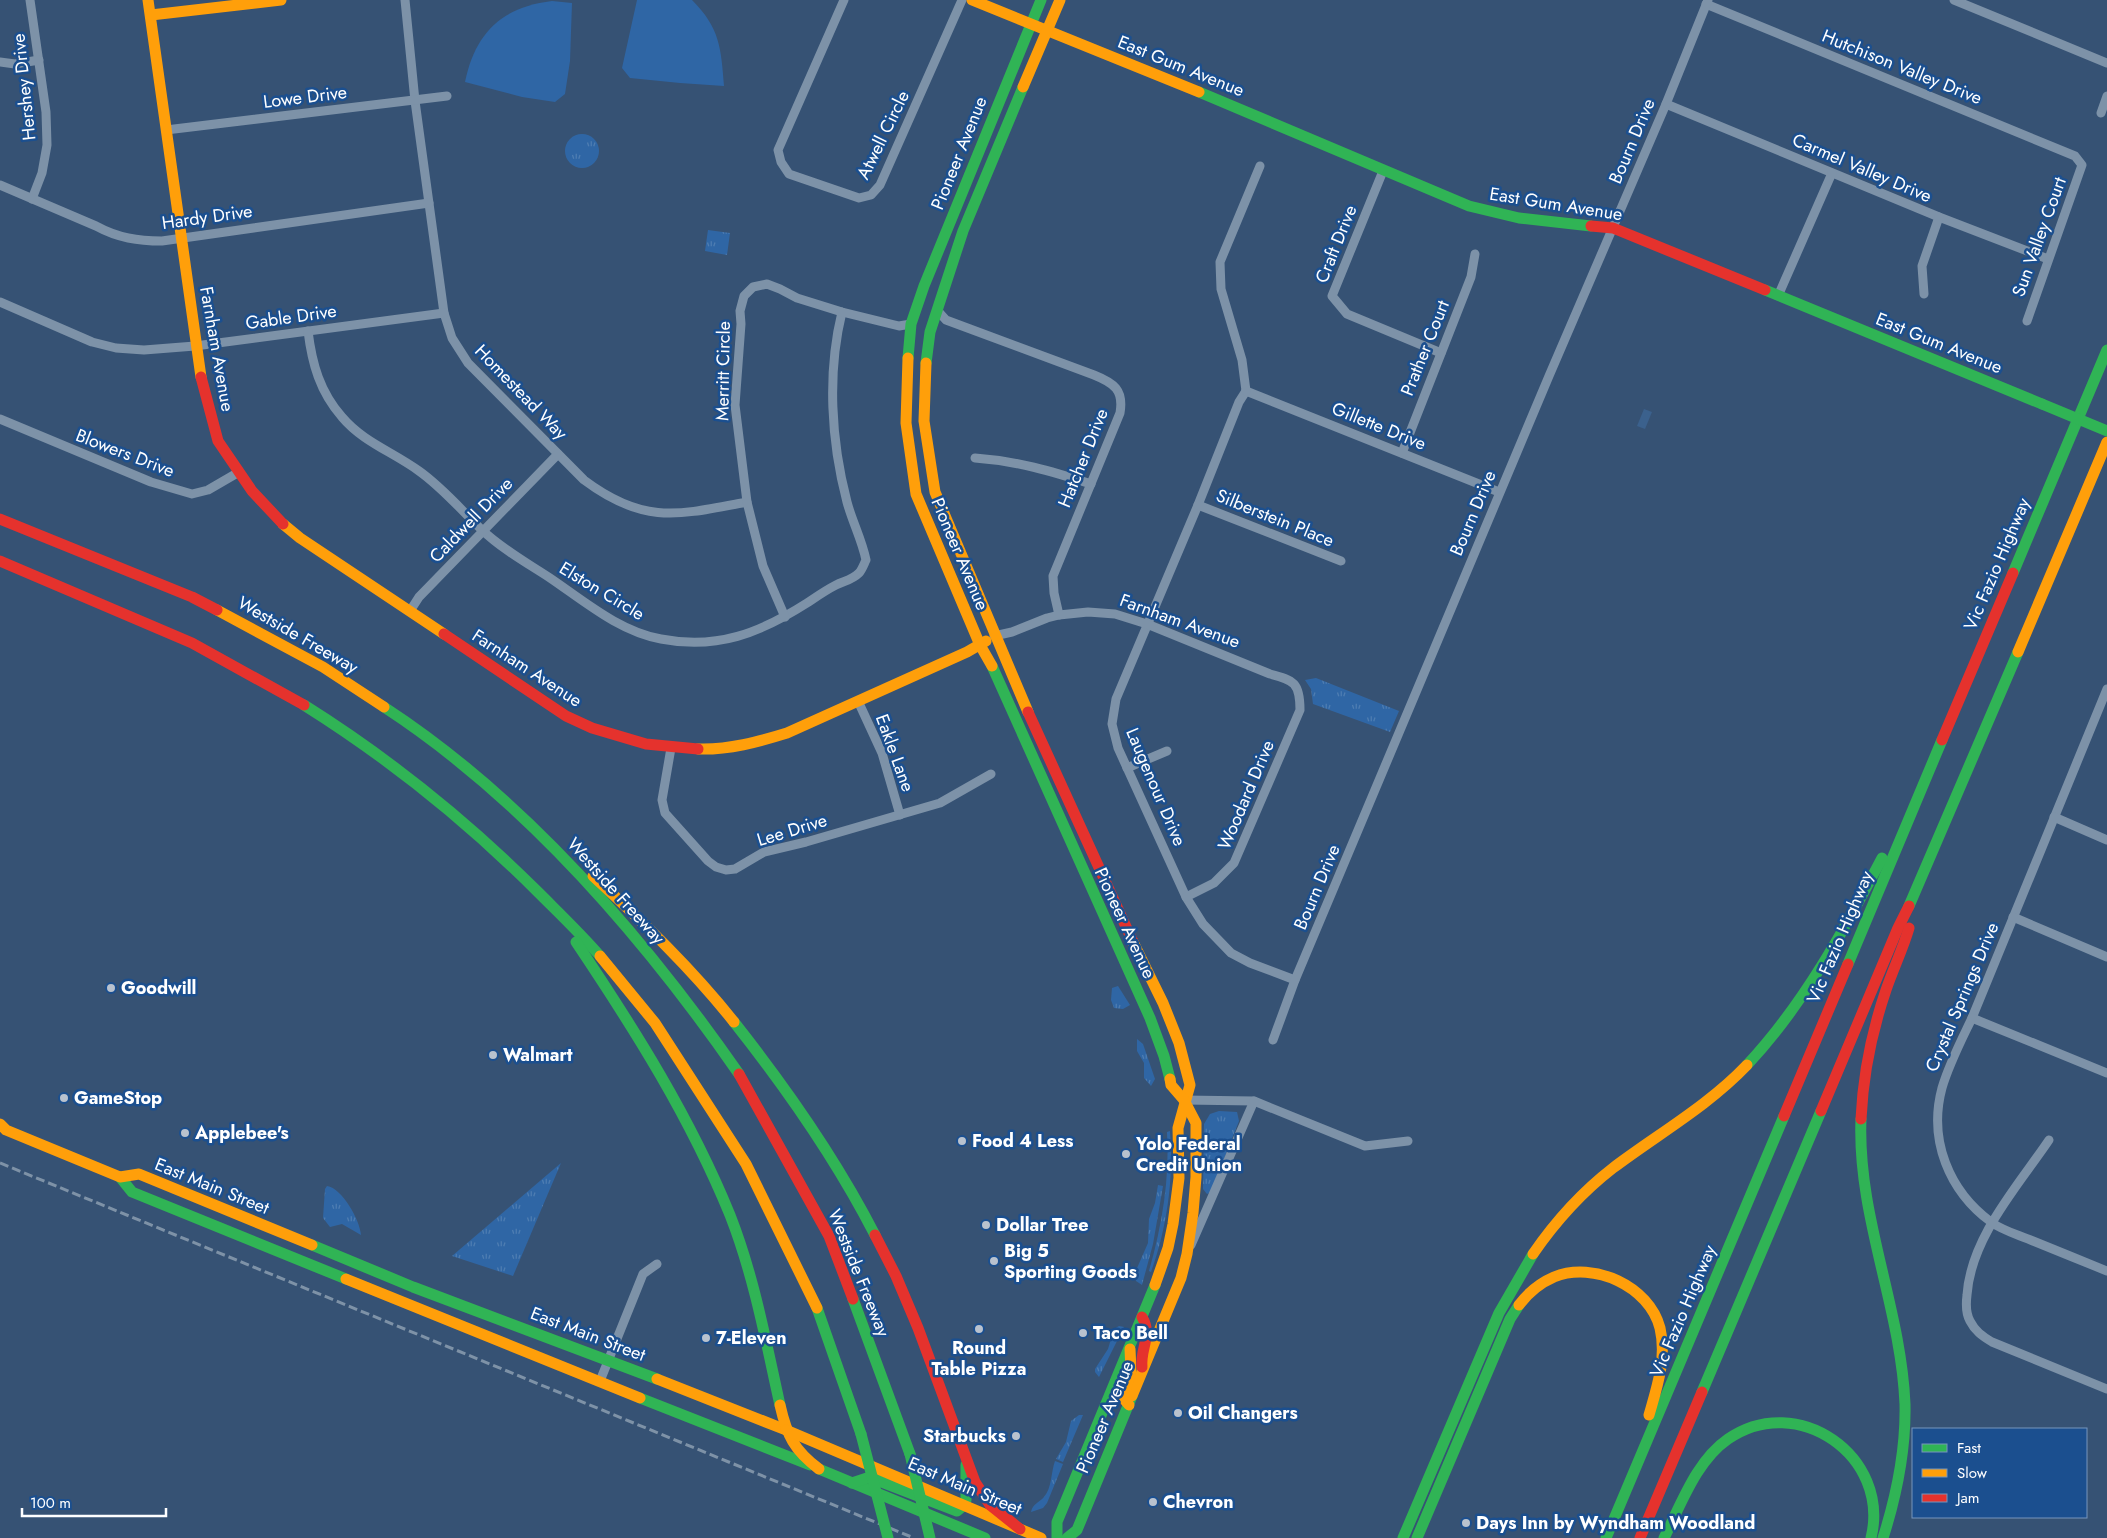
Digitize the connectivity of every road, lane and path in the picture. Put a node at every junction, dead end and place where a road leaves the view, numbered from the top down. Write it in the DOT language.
graph roads {
  1 [pos="30,0"];
  2 [pos="148,0"];
  3 [pos="281,0"];
  4 [pos="405,0"];
  5 [pos="844,0"];
  6 [pos="962,0"];
  7 [pos="972,0"];
  8 [pos="1041,0"];
  9 [pos="1060,0"];
  10 [pos="1954,0"];
  11 [pos="1707,2"];
  12 [pos="151,16"];
  13 [pos="1031,24"];
  14 [pos="1047,31"];
  15 [pos="39,60"];
  16 [pos="0,62"];
  17 [pos="2107,63"];
  18 [pos="448,96"];
  19 [pos="2107,96"];
  20 [pos="415,101"];
  21 [pos="1666,104"];
  22 [pos="2101,113"];
  23 [pos="166,130"];
  24 [pos="2082,165"];
  25 [pos="1260,166"];
  26 [pos="1384,171"];
  27 [pos="1832,172"];
  28 [pos="0,185"];
  29 [pos="32,199"];
  30 [pos="429,203"];
  31 [pos="1938,217"];
  32 [pos="1613,228"];
  33 [pos="180,238"];
  34 [pos="1475,254"];
  35 [pos="2048,259"];
  36 [pos="1924,294"];
  37 [pos="1778,296"];
  38 [pos="0,302"];
  39 [pos="937,310"];
  40 [pos="444,312"];
  41 [pos="842,312"];
  42 [pos="2027,321"];
  43 [pos="911,324"];
  44 [pos="308,331"];
  45 [pos="195,346"];
  46 [pos="2107,350"];
  47 [pos="1441,353"];
  48 [pos="1246,391"];
  49 [pos="0,419"];
  50 [pos="2107,431"];
  51 [pos="2107,442"];
  52 [pos="1402,453"];
  53 [pos="558,454"];
  54 [pos="975,458"];
  55 [pos="239,472"];
  56 [pos="1091,484"];
  57 [pos="1500,492"];
  58 [pos="747,502"];
  59 [pos="1198,504"];
  60 [pos="0,518"];
  61 [pos="482,530"];
  62 [pos="0,561"];
  63 [pos="1340,562"];
  64 [pos="410,611"];
  65 [pos="1059,615"];
  66 [pos="785,617"];
  67 [pos="1147,624"];
  68 [pos="994,636"];
  69 [pos="980,645"];
  70 [pos="1296,684"];
  71 [pos="2107,689"];
  72 [pos="858,701"];
  73 [pos="671,748"];
  74 [pos="1167,751"];
  75 [pos="1128,768"];
  76 [pos="991,774"];
  77 [pos="491,788"];
  78 [pos="1920,791"];
  79 [pos="900,815"];
  80 [pos="2054,818"];
  81 [pos="2107,840"];
  82 [pos="1918,889"];
  83 [pos="1186,897"];
  84 [pos="1095,900"];
  85 [pos="547,901"];
  86 [pos="2013,917"];
  87 [pos="2107,957"];
  88 [pos="1151,979"];
  89 [pos="1295,980"];
  90 [pos="1972,1018"];
  91 [pos="1272,1040"];
  92 [pos="2107,1073"];
  93 [pos="1184,1100"];
  94 [pos="1254,1101"];
  95 [pos="2,1128"];
  96 [pos="2049,1140"];
  97 [pos="1408,1141"];
  98 [pos="120,1177"];
  99 [pos="1992,1223"];
  100 [pos="1187,1254"];
  101 [pos="658,1264"];
  102 [pos="2107,1271"];
  103 [pos="1142,1317"];
  104 [pos="1129,1347"];
  105 [pos="608,1360"];
  106 [pos="1143,1372"];
  107 [pos="600,1381"];
  108 [pos="2107,1389"];
  109 [pos="1129,1405"];
  110 [pos="786,1430"];
  111 [pos="966,1458"];
  112 [pos="819,1469"];
  113 [pos="852,1482"];
  114 [pos="1629,1484"];
  115 [pos="964,1505"];
  116 [pos="1020,1529"];
  117 [pos="888,1538"];
  118 [pos="930,1538"];
  119 [pos="985,1538"];
  120 [pos="1042,1538"];
  121 [pos="1057,1538"];
  122 [pos="1067,1538"];
  123 [pos="1404,1538"];
  124 [pos="1417,1538"];
  125 [pos="1606,1538"];
  126 [pos="1640,1538"];
  127 [pos="1664,1538"];
  128 [pos="1870,1538"];
  129 [pos="1883,1538"];
  1 -- 15 [label="street, Hershey Drive"];
  2 -- 12 [label="main road, Farnham Avenue"];
  3 -- 12 [label="main road"];
  4 -- 20 [label="street, Homestead Way"];
  5 -- 6 [label="street, Atwell Circle"];
  7 -- 13 [label="main road, East Gum Avenue"];
  8 -- 13 [label="main road, Pioneer Avenue"];
  9 -- 14 [label="main road, Pioneer Avenue"];
  10 -- 17 [label="street"];
  11 -- 21 [label="street, Bourn Drive"];
  11 -- 24 [label="street, Hutchison Valley Drive"];
  12 -- 23 [label="main road, Farnham Avenue"];
  13 -- 14 [label="main road, East Gum Avenue"];
  13 -- 43 [label="main road, Pioneer Avenue"];
  14 -- 26 [label="main road, East Gum Avenue"];
  14 -- 39 [label="main road, Pioneer Avenue"];
  15 -- 16 [label="street"];
  15 -- 29 [label="street, Hershey Drive"];
  18 -- 20 [label="street, Lowe Drive"];
  19 -- 22 [label="street"];
  20 -- 23 [label="street, Lowe Drive"];
  20 -- 30 [label="street, Homestead Way"];
  21 -- 27 [label="street, Carmel Valley Drive"];
  21 -- 32 [label="street, Bourn Drive"];
  23 -- 33 [label="main road, Farnham Avenue"];
  24 -- 35 [label="street, Sun Valley Court"];
  25 -- 48 [label="street"];
  26 -- 32 [label="main road, East Gum Avenue"];
  26 -- 47 [label="street, Craft Drive"];
  27 -- 31 [label="street, Carmel Valley Drive"];
  27 -- 37 [label="street"];
  28 -- 29 [label="street, Hardy Drive"];
  29 -- 33 [label="street, Hardy Drive"];
  30 -- 33 [label="street, Hardy Drive"];
  30 -- 40 [label="street, Homestead Way"];
  31 -- 35 [label="street, Carmel Valley Drive"];
  31 -- 36 [label="street"];
  32 -- 37 [label="main road, East Gum Avenue"];
  32 -- 57 [label="street, Bourn Drive"];
  33 -- 45 [label="main road, Farnham Avenue"];
  34 -- 47 [label="street, Prather Court"];
  35 -- 42 [label="street, Sun Valley Court"];
  37 -- 50 [label="main road, East Gum Avenue, bridge"];
  38 -- 45 [label="street, Gable Drive"];
  39 -- 56 [label="street, Hatcher Drive"];
  39 -- 68 [label="main road, Pioneer Avenue"];
  40 -- 44 [label="street, Gable Drive"];
  40 -- 53 [label="street, Homestead Way"];
  41 -- 43 [label="street, Merritt Circle"];
  41 -- 58 [label="street, Merritt Circle"];
  41 -- 66 [label="street, Elston Circle"];
  43 -- 69 [label="main road, Pioneer Avenue"];
  44 -- 45 [label="street, Gable Drive"];
  44 -- 61 [label="street, Elston Circle"];
  45 -- 55 [label="main road, Farnham Avenue"];
  46 -- 78 [label="main road, Vic Fazio Highway"];
  47 -- 52 [label="street, Prather Court"];
  48 -- 52 [label="street, Gillette Drive"];
  48 -- 59 [label="street, Laugenour Drive"];
  49 -- 55 [label="street, Blowers Drive"];
  51 -- 82 [label="main road"];
  52 -- 57 [label="street, Gillette Drive"];
  53 -- 58 [label="street, Homestead Way"];
  53 -- 61 [label="street, Caldwell Drive"];
  54 -- 56 [label="street"];
  55 -- 64 [label="main road, Farnham Avenue"];
  56 -- 65 [label="street, Hatcher Drive"];
  57 -- 89 [label="street, Bourn Drive"];
  58 -- 66 [label="street, Merritt Circle"];
  59 -- 63 [label="street, Silberstein Place"];
  59 -- 67 [label="street, Laugenour Drive"];
  60 -- 77 [label="main road, Westside Freeway"];
  61 -- 64 [label="street, Caldwell Drive"];
  61 -- 66 [label="street, Elston Circle"];
  62 -- 85 [label="main road"];
  64 -- 73 [label="main road, Farnham Avenue"];
  65 -- 67 [label="street, Farnham Avenue"];
  65 -- 68 [label="street, Farnham Avenue"];
  67 -- 70 [label="street, Farnham Avenue"];
  67 -- 75 [label="street, Laugenour Drive"];
  68 -- 69 [label="main road, Farnham Avenue"];
  68 -- 88 [label="main road, Pioneer Avenue"];
  69 -- 72 [label="main road, Farnham Avenue"];
  69 -- 84 [label="main road, Pioneer Avenue"];
  70 -- 83 [label="street, Woodard Drive"];
  71 -- 80 [label="street, Crystal Springs Drive"];
  72 -- 73 [label="main road, Farnham Avenue"];
  72 -- 79 [label="street, Eakle Lane"];
  73 -- 79 [label="street, Lee Drive"];
  74 -- 75 [label="street"];
  75 -- 83 [label="street, Laugenour Drive"];
  76 -- 79 [label="street, Lee Drive"];
  77 -- 111 [label="main road"];
  77 -- 118 [label="main road, Westside Freeway, bridge"];
  78 -- 114 [label="main road, Vic Fazio Highway"];
  78 -- 123 [label="main road"];
  80 -- 81 [label="street"];
  80 -- 86 [label="street, Crystal Springs Drive"];
  82 -- 126 [label="main road"];
  82 -- 129 [label="main road"];
  83 -- 89 [label="street, Laugenour Drive"];
  84 -- 88 [label="main road"];
  84 -- 93 [label="main road, Pioneer Avenue"];
  85 -- 110 [label="main road"];
  85 -- 117 [label="main road, bridge"];
  86 -- 87 [label="street"];
  86 -- 90 [label="street, Crystal Springs Drive"];
  88 -- 93 [label="main road, Pioneer Avenue"];
  89 -- 91 [label="street, Bourn Drive"];
  90 -- 92 [label="street"];
  90 -- 99 [label="street, Crystal Springs Drive"];
  93 -- 94 [label="street"];
  93 -- 100 [label="main road, Pioneer Avenue"];
  93 -- 103 [label="main road, Pioneer Avenue"];
  94 -- 97 [label="street"];
  94 -- 100 [label="street"];
  95 -- 98 [label="main road, East Main Street"];
  96 -- 99 [label="street"];
  98 -- 105 [label="main road, East Main Street"];
  98 -- 107 [label="main road, East Main Street"];
  99 -- 102 [label="street, Crystal Springs Drive"];
  99 -- 108 [label="street"];
  100 -- 106 [label="main road, Pioneer Avenue"];
  101 -- 105 [label="street"];
  103 -- 104 [label="main road, Pioneer Avenue"];
  103 -- 106 [label="main road"];
  104 -- 109 [label="main road"];
  104 -- 121 [label="main road, Pioneer Avenue"];
  105 -- 107 [label="street"];
  105 -- 110 [label="main road, East Main Street"];
  106 -- 109 [label="main road, Pioneer Avenue"];
  107 -- 112 [label="main road, East Main Street"];
  109 -- 122 [label="main road, Pioneer Avenue"];
  110 -- 112 [label="main road"];
  110 -- 115 [label="main road, East Main Street"];
  111 -- 115 [label="main road"];
  111 -- 116 [label="main road"];
  112 -- 113 [label="main road, East Main Street"];
  113 -- 115 [label="main road"];
  113 -- 119 [label="main road, East Main Street"];
  114 -- 124 [label="main road"];
  114 -- 125 [label="main road, Vic Fazio Highway"];
  115 -- 116 [label="main road, East Main Street"];
  116 -- 120 [label="main road, East Main Street"];
  127 -- 128 [label="main road"];
}
